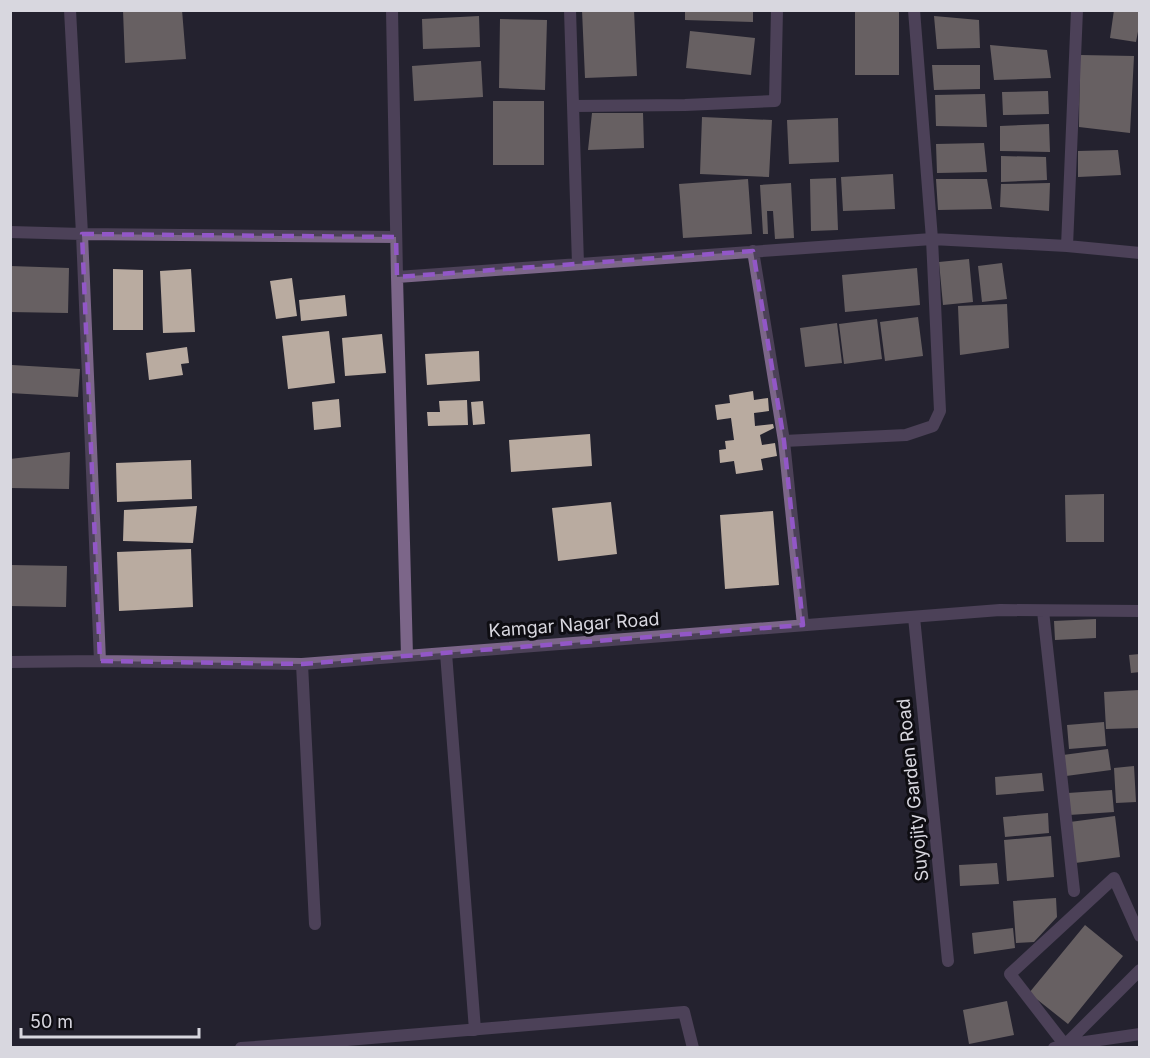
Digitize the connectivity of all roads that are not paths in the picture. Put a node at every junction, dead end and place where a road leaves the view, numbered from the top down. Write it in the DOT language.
graph roads {
  1 [pos="70,10"];
  2 [pos="392,10"];
  3 [pos="570,10"];
  4 [pos="777,10"];
  5 [pos="914,10"];
  6 [pos="1077,10"];
  7 [pos="574,106"];
  8 [pos="10,231"];
  9 [pos="82,234"];
  10 [pos="396,237"];
  11 [pos="932,239"];
  12 [pos="1067,246"];
  13 [pos="753,251"];
  14 [pos="1140,253"];
  15 [pos="578,264"];
  16 [pos="397,277"];
  17 [pos="784,441"];
  18 [pos="1043,611"];
  19 [pos="1140,611"];
  20 [pos="914,617"];
  21 [pos="803,625"];
  22 [pos="446,652"];
  23 [pos="407,656"];
  24 [pos="100,662"];
  25 [pos="10,663"];
  26 [pos="302,664"];
  27 [pos="1074,891"];
  28 [pos="315,924"];
  29 [pos="1140,936"];
  30 [pos="948,961"];
  31 [pos="1140,970"];
  32 [pos="475,1030"];
  33 [pos="1140,1034"];
  34 [pos="324,1045"];
  35 [pos="1060,1046"];
  36 [pos="241,1047"];
  37 [pos="693,1047"];
  1 -- 9 [label="street"];
  2 -- 10 [label="street"];
  3 -- 7 [label="street"];
  4 -- 7 [label="street"];
  5 -- 11 [label="street"];
  6 -- 12 [label="street"];
  7 -- 15 [label="street"];
  8 -- 9 [label="street"];
  9 -- 10 [label="street"];
  9 -- 24 [label="street"];
  10 -- 16 [label="street"];
  11 -- 12 [label="street"];
  11 -- 13 [label="street"];
  11 -- 17 [label="street"];
  12 -- 14 [label="street"];
  13 -- 15 [label="street"];
  13 -- 17 [label="street"];
  15 -- 16 [label="street"];
  16 -- 23 [label="street"];
  17 -- 21 [label="street"];
  18 -- 19 [label="street, Kamgar Nagar Road"];
  18 -- 20 [label="street, Kamgar Nagar Road"];
  18 -- 27 [label="street"];
  20 -- 21 [label="street, Kamgar Nagar Road"];
  20 -- 30 [label="street, Suyojity Garden Road"];
  21 -- 22 [label="street, Kamgar Nagar Road"];
  22 -- 23 [label="street, Kamgar Nagar Road"];
  22 -- 32 [label="street"];
  23 -- 26 [label="street, Kamgar Nagar Road"];
  24 -- 25 [label="street, Kamgar Nagar Road"];
  24 -- 26 [label="street, Kamgar Nagar Road"];
  26 -- 28 [label="street"];
  29 -- 35 [label="street"];
  31 -- 35 [label="street"];
  32 -- 34 [label="street"];
  32 -- 37 [label="street"];
  33 -- 35 [label="street"];
  34 -- 36 [label="street"];
}
